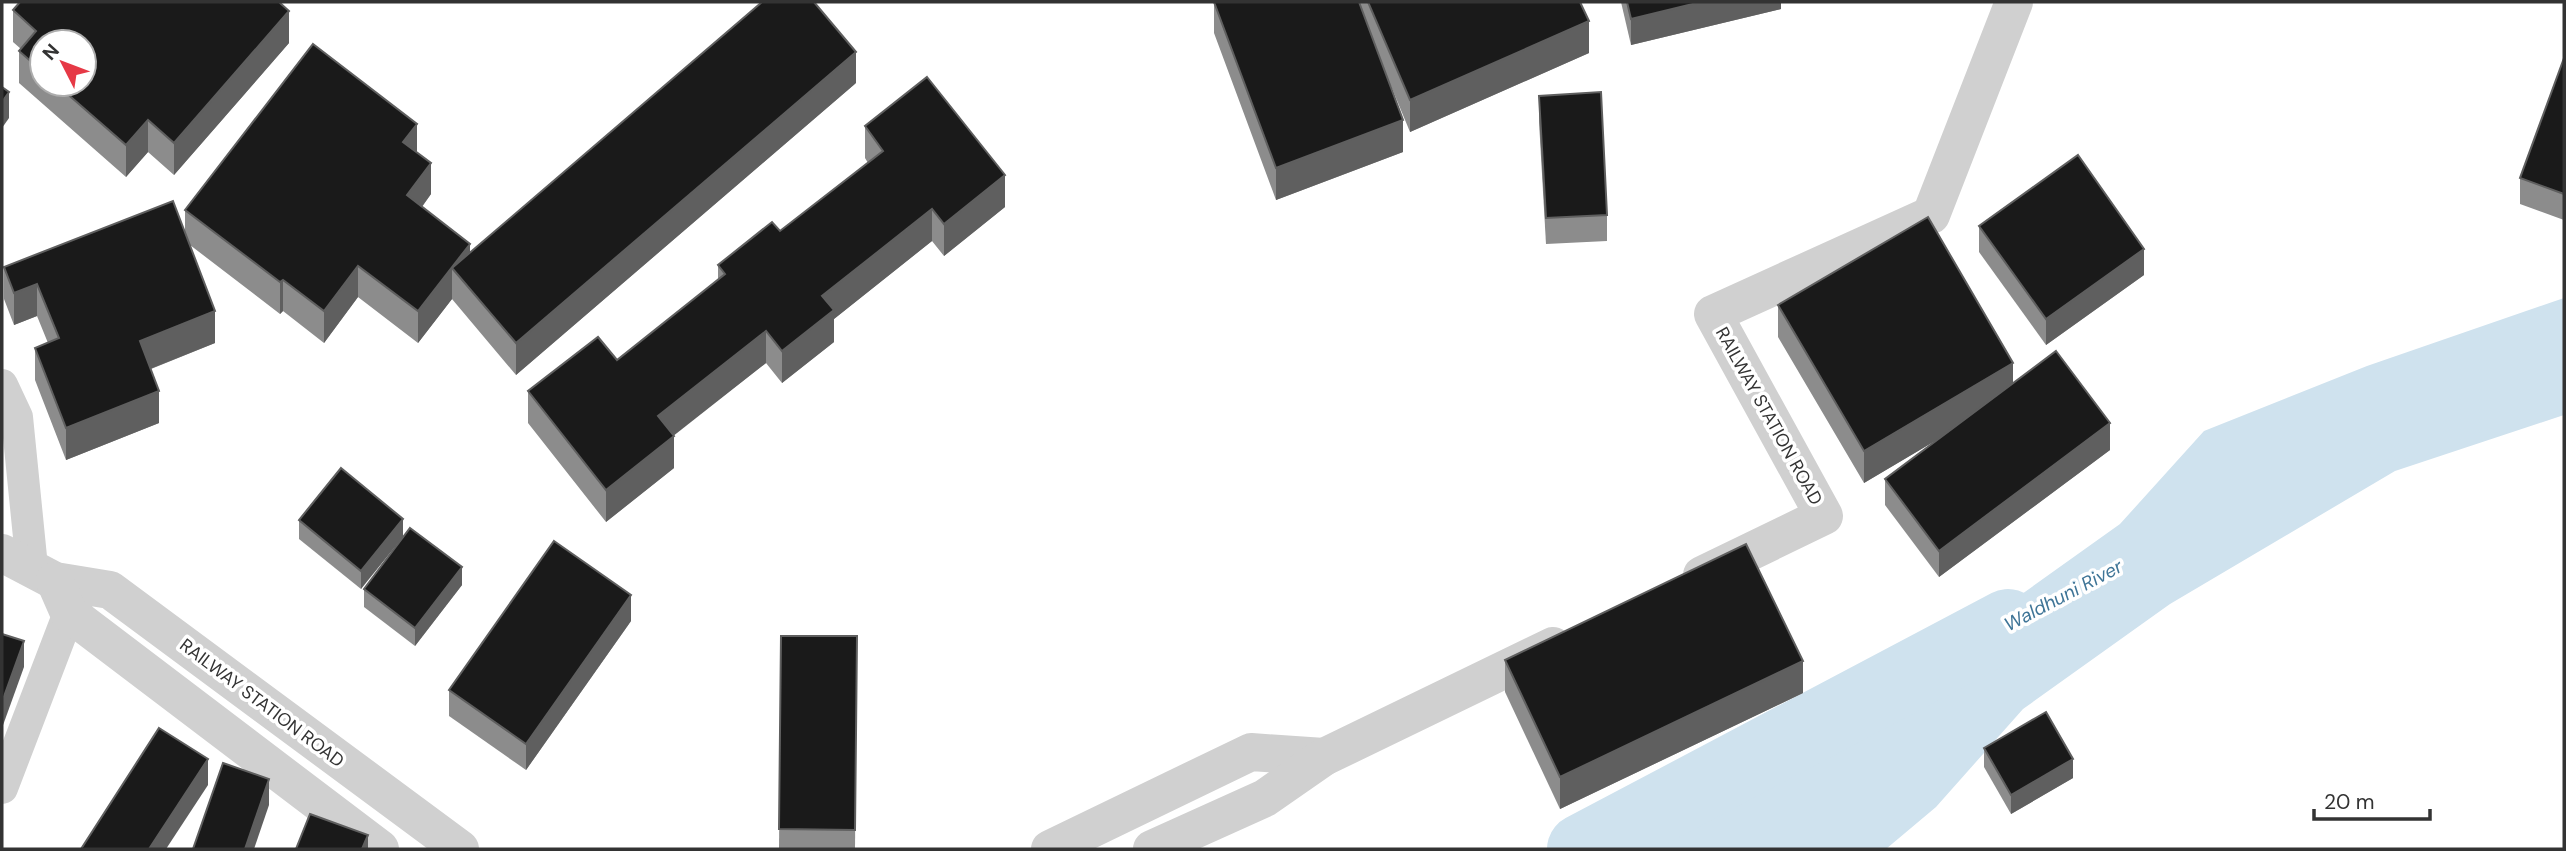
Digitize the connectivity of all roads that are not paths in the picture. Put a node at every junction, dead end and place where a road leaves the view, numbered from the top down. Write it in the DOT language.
graph roads {
  1 [pos="2014,2"];
  2 [pos="2,385"];
  3 [pos="49,580"];
  4 [pos="1674,588"];
  5 [pos="1587,630"];
  6 [pos="1324,757"];
  7 [pos="2,788"];
  8 [pos="380,849"];
  9 [pos="460,849"];
  10 [pos="1050,849"];
  11 [pos="1152,849"];
  1 -- 4 [label="street, RAILWAY STATION ROAD"];
  2 -- 3 [label="street"];
  3 -- 7 [label="street"];
  3 -- 8 [label="street"];
  3 -- 9 [label="street, RAILWAY STATION ROAD"];
  5 -- 6 [label="street"];
  6 -- 10 [label="street"];
  6 -- 11 [label="street"];
}
